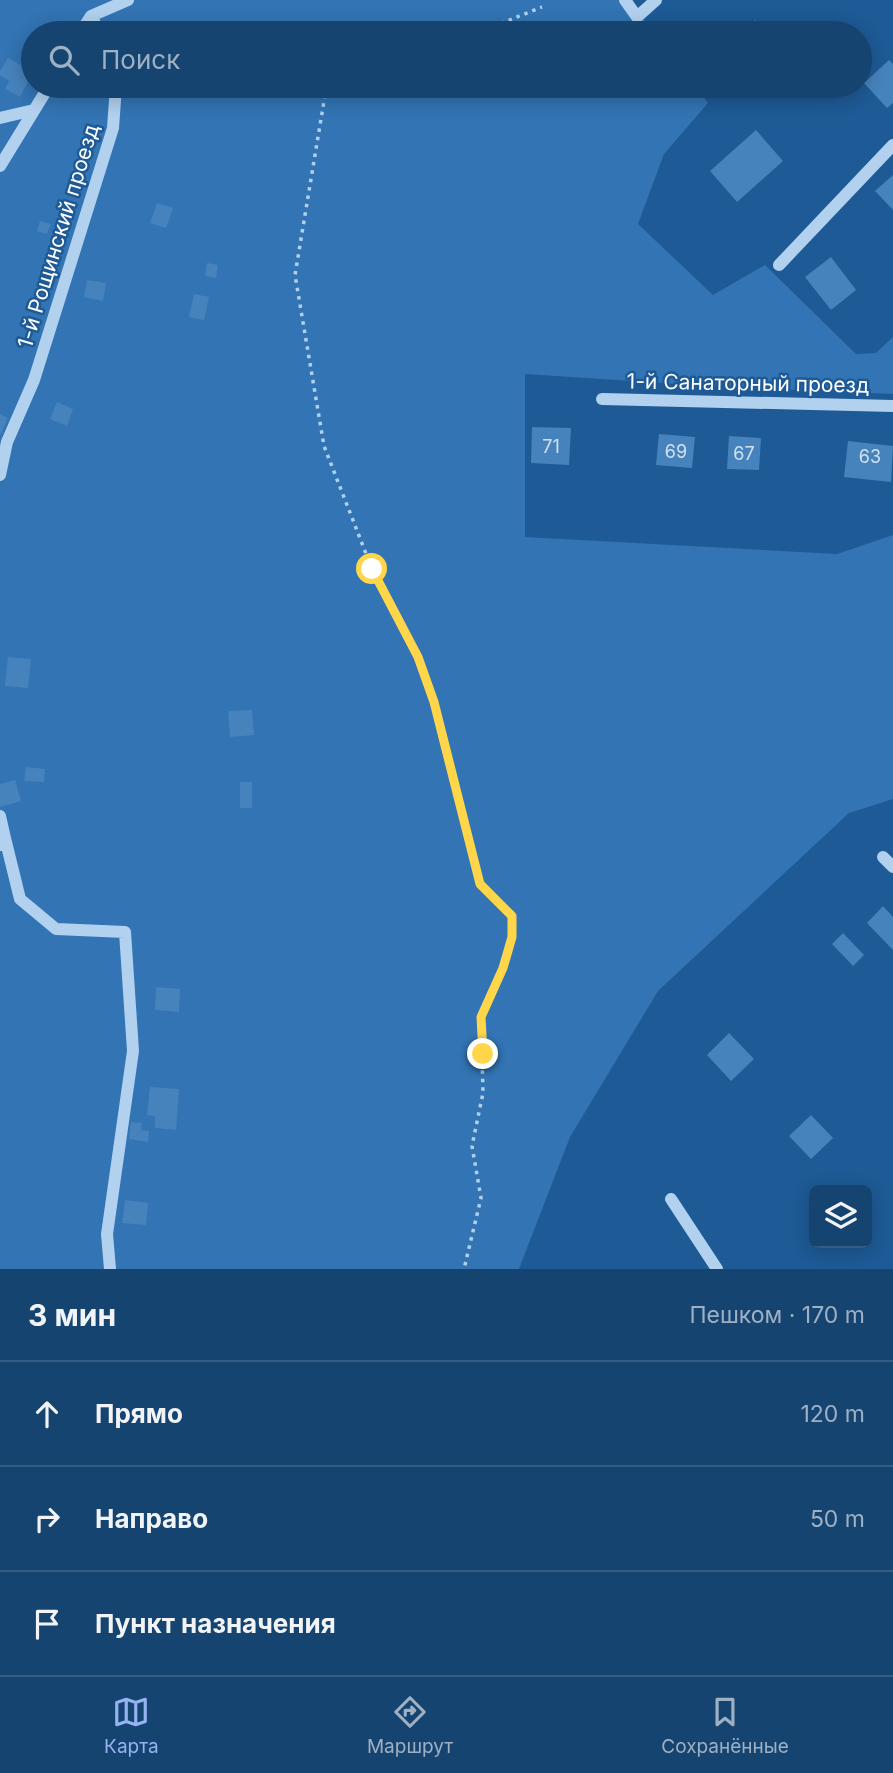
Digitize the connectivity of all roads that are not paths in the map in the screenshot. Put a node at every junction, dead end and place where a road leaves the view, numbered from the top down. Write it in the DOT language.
graph roads {
  1 [pos="128,0"];
  2 [pos="625,0"];
  3 [pos="656,0"];
  4 [pos="91,16"];
  5 [pos="88,21"];
  6 [pos="94,21"];
  7 [pos="42,98"];
  8 [pos="115,98"];
  9 [pos="34,110"];
  10 [pos="0,118"];
  11 [pos="893,145"];
  12 [pos="0,166"];
  13 [pos="779,265"];
  14 [pos="602,399"];
  15 [pos="893,406"];
  16 [pos="0,475"];
  17 [pos="0,816"];
  18 [pos="3,842"];
  19 [pos="883,857"];
  20 [pos="893,867"];
  21 [pos="671,1199"];
  22 [pos="110,1269"];
  23 [pos="717,1269"];
  1 -- 4 [label="street"];
  2 -- 3 [label="street"];
  4 -- 5 [label="street"];
  4 -- 6 [label="street"];
  7 -- 9 [label="street"];
  8 -- 16 [label="street, 1-й Рощинский проезд"];
  9 -- 10 [label="street"];
  9 -- 12 [label="street"];
  11 -- 13 [label="street"];
  14 -- 15 [label="street, 1-й Санаторный проезд"];
  17 -- 18 [label="street"];
  18 -- 22 [label="street"];
  19 -- 20 [label="street"];
  21 -- 23 [label="street"];
}
